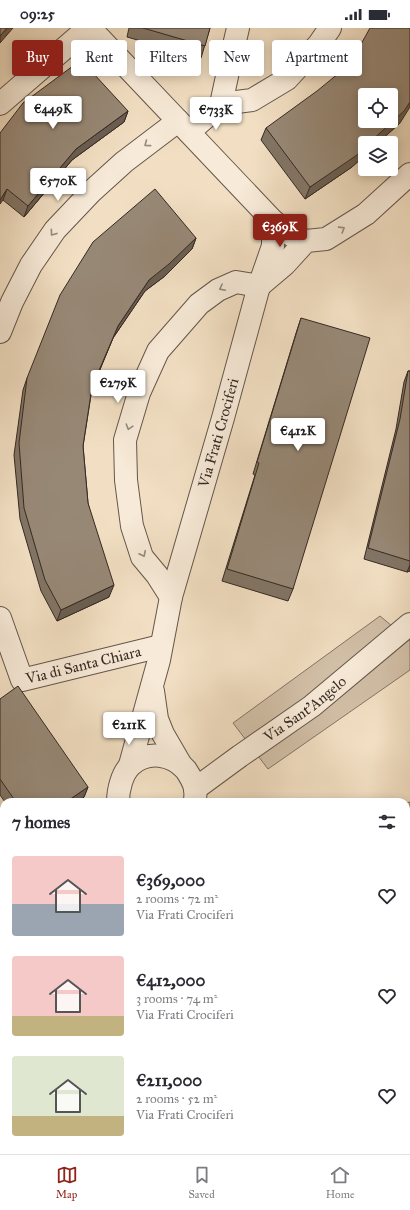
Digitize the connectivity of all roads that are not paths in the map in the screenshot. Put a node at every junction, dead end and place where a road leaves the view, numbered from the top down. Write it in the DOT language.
graph roads {
  1 [pos="89,28"];
  2 [pos="238,28"];
  3 [pos="330,28"];
  4 [pos="0,104"];
  5 [pos="221,104"];
  6 [pos="183,126"];
  7 [pos="410,174"];
  8 [pos="273,221"];
  9 [pos="306,241"];
  10 [pos="259,286"];
  11 [pos="0,332"];
  12 [pos="171,596"];
  13 [pos="0,618"];
  14 [pos="410,624"];
  15 [pos="161,646"];
  16 [pos="152,683"];
  17 [pos="130,765"];
  18 [pos="181,765"];
  19 [pos="195,795"];
  20 [pos="118,798"];
  1 -- 4 [label="street"];
  1 -- 6 [label="street"];
  2 -- 5 [label="street"];
  3 -- 5 [label="street"];
  5 -- 6 [label="street"];
  6 -- 8 [label="street"];
  6 -- 11 [label="street, one-way"];
  9 -- 7 [label="street, one-way"];
  8 -- 9 [label="street"];
  8 -- 10 [label="street, Via Frati Crociferi"];
  9 -- 10 [label="street"];
  10 -- 12 [label="street, Via Frati Crociferi"];
  10 -- 12 [label="street, one-way"];
  12 -- 15 [label="street, Via Frati Crociferi"];
  13 -- 15 [label="street, Via di Santa Chiara"];
  14 -- 19 [label="street, Via Sant'Angelo"];
  15 -- 16 [label="street, Via Frati Crociferi"];
  16 -- 17 [label="street, Via Frati Crociferi"];
  16 -- 18 [label="street"];
  17 -- 18 [label="street, Via Sant'Angelo"];
  17 -- 20 [label="street"];
  18 -- 19 [label="street, Via Sant'Angelo"];
}
